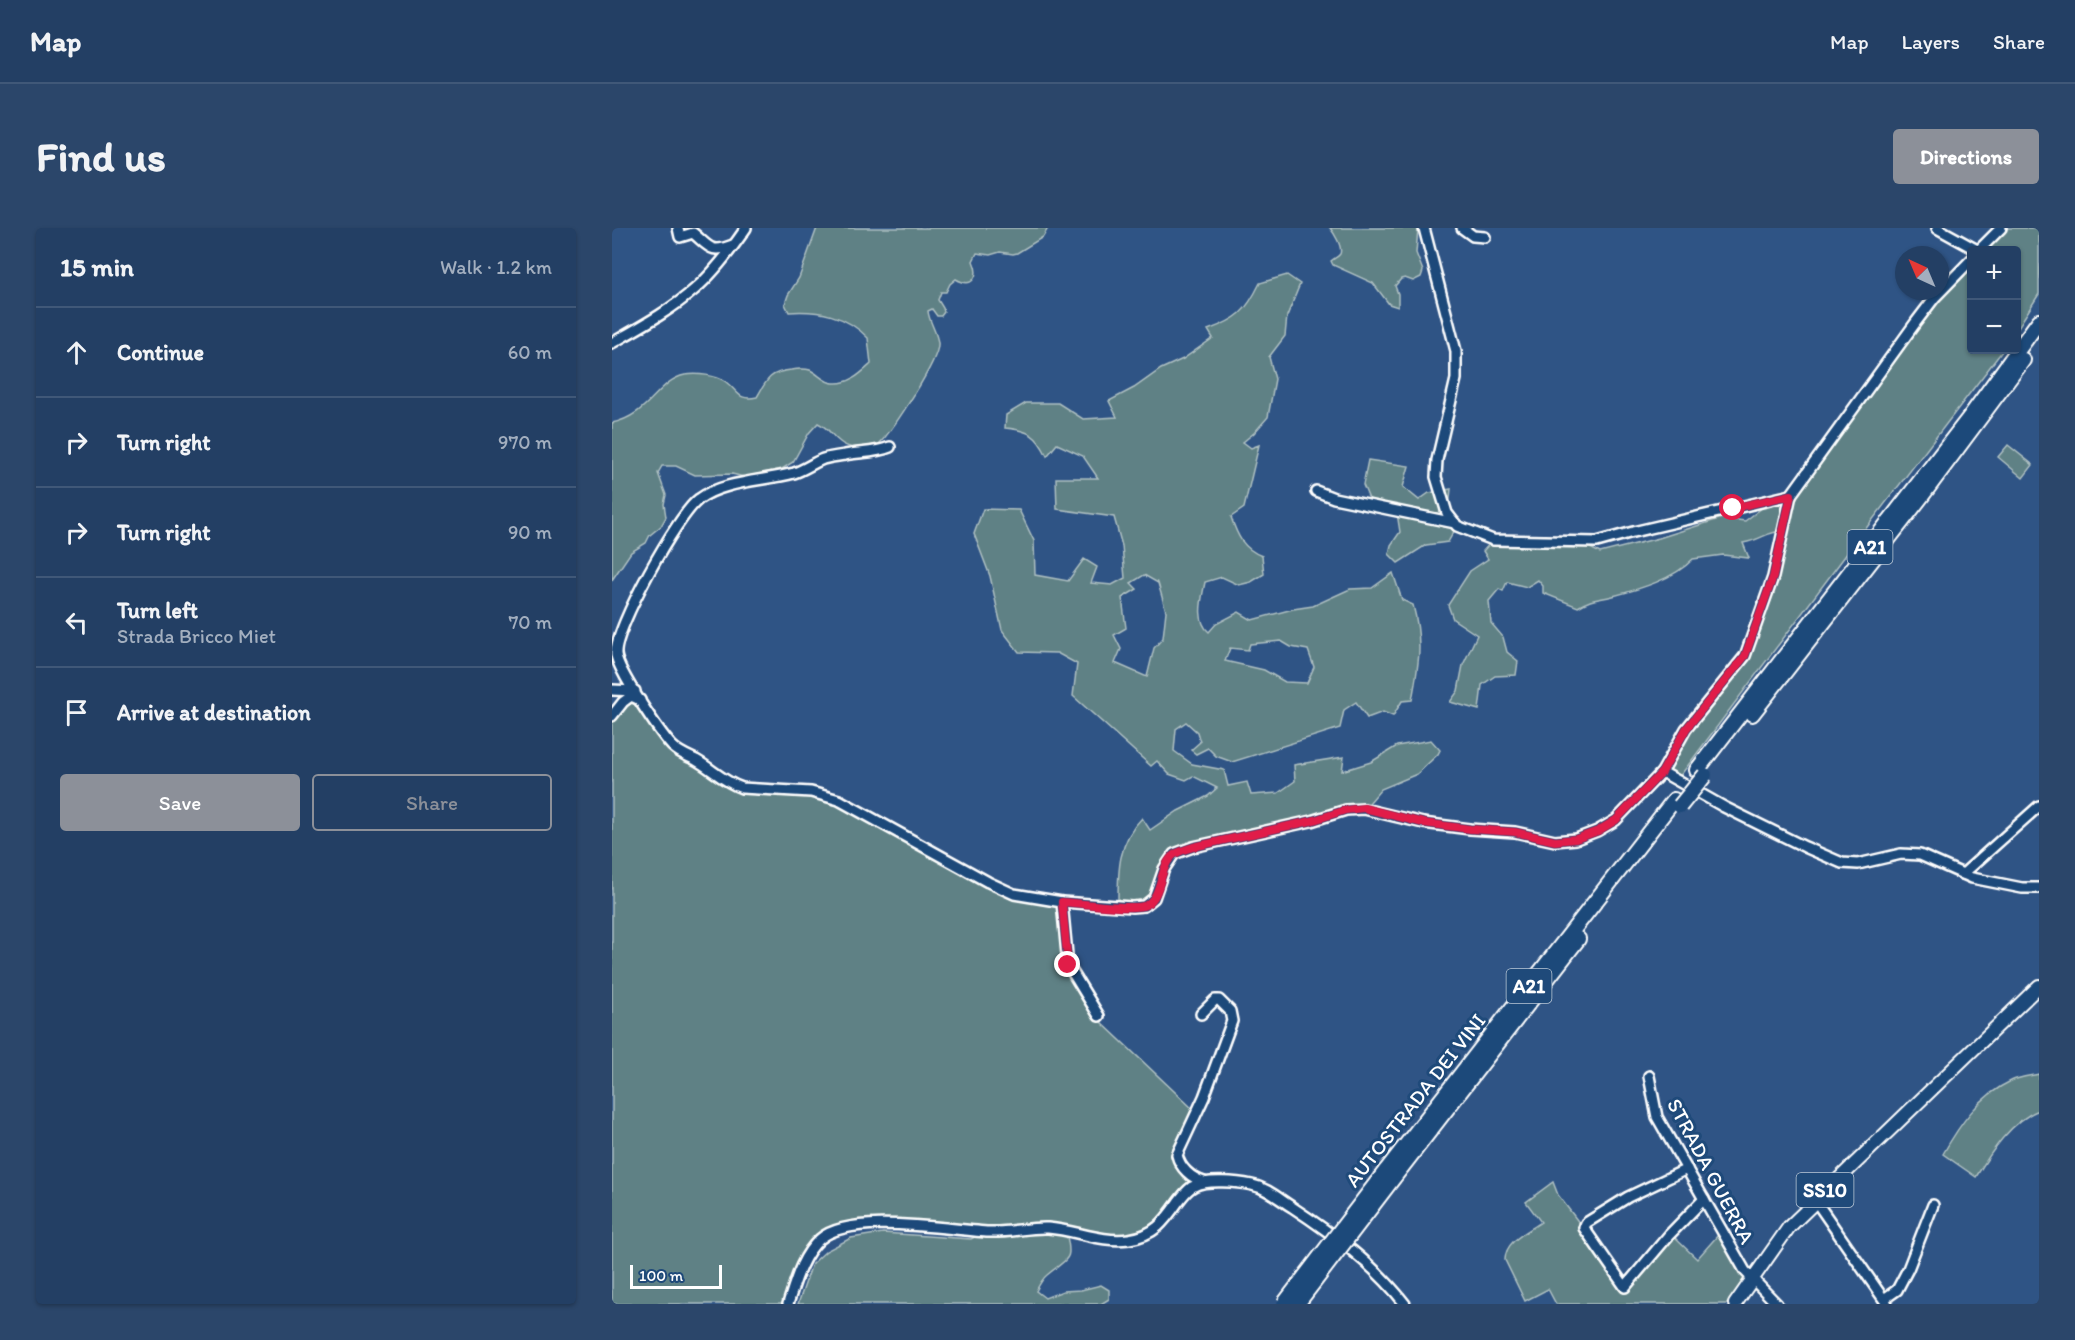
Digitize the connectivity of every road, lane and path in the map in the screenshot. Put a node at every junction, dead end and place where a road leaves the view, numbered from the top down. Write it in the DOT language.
graph roads {
  1 [pos="678,228"];
  2 [pos="746,228"];
  3 [pos="1424,228"];
  4 [pos="1462,228"];
  5 [pos="1937,228"];
  6 [pos="2001,228"];
  7 [pos="1485,237"];
  8 [pos="735,244"];
  9 [pos="1971,246"];
  10 [pos="1982,246"];
  11 [pos="1967,262"];
  12 [pos="2039,321"];
  13 [pos="2039,338"];
  14 [pos="612,344"];
  15 [pos="890,447"];
  16 [pos="1316,491"];
  17 [pos="1791,495"];
  18 [pos="1455,523"];
  19 [pos="612,690"];
  20 [pos="635,691"];
  21 [pos="640,700"];
  22 [pos="612,716"];
  23 [pos="1662,772"];
  24 [pos="1701,772"];
  25 [pos="2039,806"];
  26 [pos="1963,874"];
  27 [pos="2039,888"];
  28 [pos="1062,902"];
  29 [pos="2039,986"];
  30 [pos="1201,1014"];
  31 [pos="1099,1016"];
  32 [pos="1649,1076"];
  33 [pos="1687,1169"];
  34 [pos="1390,1174"];
  35 [pos="1204,1182"];
  36 [pos="1704,1199"];
  37 [pos="1815,1200"];
  38 [pos="1933,1205"];
  39 [pos="1752,1279"];
  40 [pos="1886,1302"];
  41 [pos="788,1304"];
  42 [pos="1284,1304"];
  43 [pos="1297,1304"];
  44 [pos="1405,1304"];
  45 [pos="1735,1304"];
  46 [pos="1777,1304"];
  1 -- 8 [label="street"];
  2 -- 8 [label="street"];
  3 -- 18 [label="street"];
  4 -- 7 [label="street"];
  5 -- 9 [label="street"];
  6 -- 10 [label="street"];
  8 -- 14 [label="street"];
  11 -- 17 [label="street"];
  12 -- 24 [label="highway, AUTOSTRADA DEI VINI / A21"];
  13 -- 24 [label="highway, AUTOSTRADA DEI VINI / A21"];
  15 -- 20 [label="street"];
  16 -- 18 [label="street"];
  17 -- 18 [label="street"];
  17 -- 23 [label="street"];
  19 -- 20 [label="street"];
  20 -- 21 [label="street"];
  21 -- 22 [label="street"];
  21 -- 28 [label="street"];
  23 -- 26 [label="street"];
  23 -- 28 [label="street"];
  24 -- 34 [label="highway, AUTOSTRADA DEI VINI / A21, bridge"];
  25 -- 26 [label="street"];
  26 -- 27 [label="street"];
  28 -- 31 [label="street"];
  29 -- 37 [label="main road, SS10"];
  30 -- 35 [label="street"];
  32 -- 33 [label="street, STRADA GUERRA"];
  33 -- 36 [label="street, STRADA GUERRA"];
  33 -- 36 [label="street"];
  34 -- 42 [label="highway, AUTOSTRADA DEI VINI / A21, bridge"];
  34 -- 43 [label="highway, AUTOSTRADA DEI VINI / A21, bridge"];
  35 -- 41 [label="street"];
  35 -- 44 [label="street"];
  36 -- 39 [label="street, STRADA GUERRA"];
  37 -- 39 [label="main road, SS10"];
  37 -- 40 [label="street"];
  38 -- 40 [label="street"];
  39 -- 45 [label="main road, SS10"];
  39 -- 46 [label="street, STRADA GUERRA"];
}
